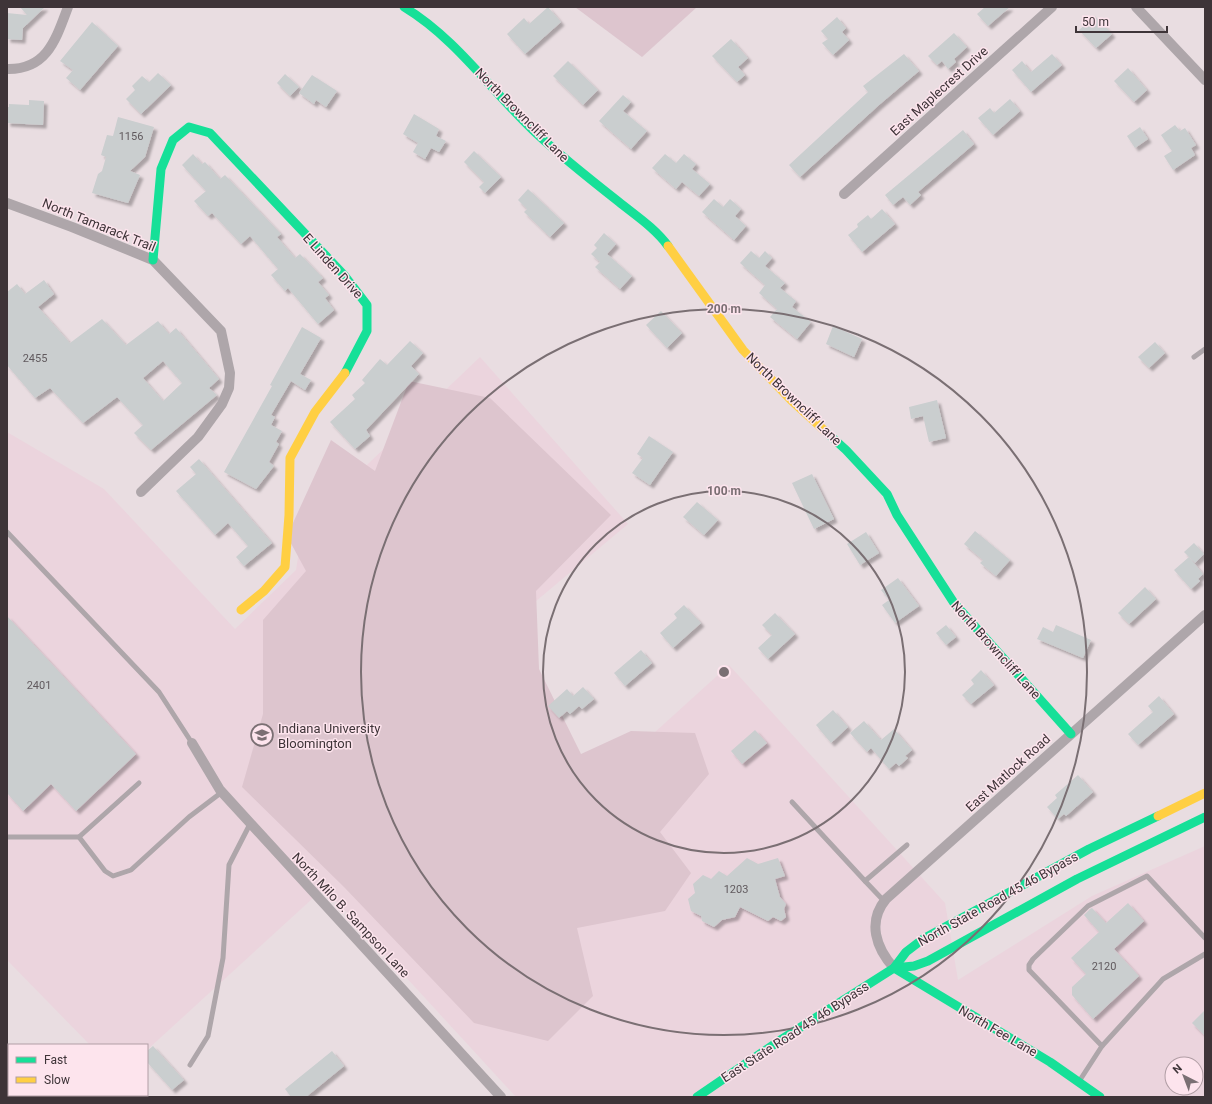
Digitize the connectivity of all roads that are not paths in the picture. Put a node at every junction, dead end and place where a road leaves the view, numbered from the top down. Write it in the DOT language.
graph roads {
  1 [pos="68,7"];
  2 [pos="404,7"];
  3 [pos="1052,7"];
  4 [pos="1136,7"];
  5 [pos="7,68"];
  6 [pos="1205,80"];
  7 [pos="844,194"];
  8 [pos="7,203"];
  9 [pos="152,260"];
  10 [pos="1205,349"];
  11 [pos="1194,357"];
  12 [pos="141,492"];
  13 [pos="7,532"];
  14 [pos="241,610"];
  15 [pos="1205,615"];
  16 [pos="1071,734"];
  17 [pos="192,743"];
  18 [pos="139,783"];
  19 [pos="222,792"];
  20 [pos="1205,793"];
  21 [pos="792,802"];
  22 [pos="1205,817"];
  23 [pos="250,824"];
  24 [pos="8,837"];
  25 [pos="79,837"];
  26 [pos="908,845"];
  27 [pos="865,882"];
  28 [pos="884,902"];
  29 [pos="1205,938"];
  30 [pos="1205,954"];
  31 [pos="894,968"];
  32 [pos="1102,1046"];
  33 [pos="190,1065"];
  34 [pos="1080,1081"];
  35 [pos="501,1097"];
  36 [pos="697,1097"];
  37 [pos="1100,1097"];
  1 -- 5 [label="street"];
  2 -- 16 [label="main road, North Browncliff Lane"];
  3 -- 7 [label="street, East Maplecrest Drive"];
  4 -- 6 [label="street"];
  8 -- 9 [label="street, North Tamarack Trail"];
  9 -- 12 [label="street, North Tamarack Trail"];
  9 -- 14 [label="main road, E Linden Drive"];
  10 -- 11 [label="lane"];
  13 -- 17 [label="lane"];
  15 -- 16 [label="street, East Matlock Road"];
  16 -- 28 [label="street, East Matlock Road"];
  17 -- 19 [label="street, North Milo B. Sampson Lane"];
  18 -- 25 [label="lane"];
  19 -- 23 [label="street, North Milo B. Sampson Lane"];
  19 -- 25 [label="lane"];
  20 -- 31 [label="main road, North State Road 45 46 Bypass"];
  21 -- 27 [label="lane"];
  22 -- 31 [label="main road, North State Road 45 46 Bypass"];
  23 -- 33 [label="lane"];
  23 -- 35 [label="street, North Milo B. Sampson Lane"];
  24 -- 25 [label="lane"];
  26 -- 27 [label="lane"];
  27 -- 28 [label="lane"];
  28 -- 31 [label="street, East Matlock Road"];
  29 -- 32 [label="lane"];
  30 -- 32 [label="lane"];
  31 -- 34 [label="main road, North Fee Lane"];
  31 -- 36 [label="main road, East State Road 45 46 Bypass"];
  32 -- 34 [label="lane"];
  34 -- 37 [label="main road, North Fee Lane"];
}
